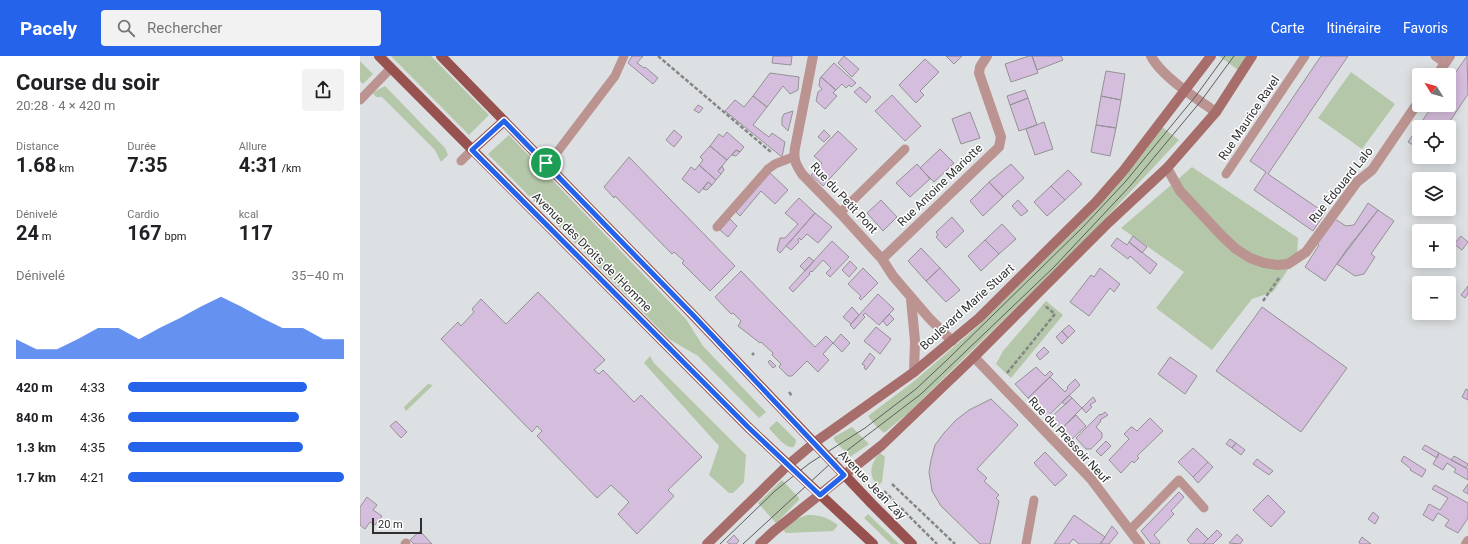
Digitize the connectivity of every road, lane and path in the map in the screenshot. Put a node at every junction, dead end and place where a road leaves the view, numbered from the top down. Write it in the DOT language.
graph roads {
  1 [pos="379,56"];
  2 [pos="441,56"];
  3 [pos="624,56"];
  4 [pos="658,56"];
  5 [pos="813,56"];
  6 [pos="986,56"];
  7 [pos="1151,56"];
  8 [pos="1211,56"];
  9 [pos="1252,56"];
  10 [pos="1305,56"];
  11 [pos="1435,56"];
  12 [pos="1447,59"];
  13 [pos="391,68"];
  14 [pos="1441,68"];
  15 [pos="1185,90"];
  16 [pos="360,100"];
  17 [pos="1412,111"];
  18 [pos="1216,112"];
  19 [pos="504,121"];
  20 [pos="906,149"];
  21 [pos="472,150"];
  22 [pos="793,157"];
  23 [pos="461,161"];
  24 [pos="782,162"];
  25 [pos="546,163"];
  26 [pos="1167,168"];
  27 [pos="1226,174"];
  28 [pos="840,213"];
  29 [pos="717,227"];
  30 [pos="882,259"];
  31 [pos="1288,264"];
  32 [pos="911,299"];
  33 [pos="1039,300"];
  34 [pos="1263,301"];
  35 [pos="952,341"];
  36 [pos="974,357"];
  37 [pos="914,372"];
  38 [pos="999,383"];
  39 [pos="789,392"];
  40 [pos="792,396"];
  41 [pos="814,443"];
  42 [pos="788,465"];
  43 [pos="844,475"];
  44 [pos="892,484"];
  45 [pos="884,491"];
  46 [pos="820,495"];
  47 [pos="1034,500"];
  48 [pos="1204,508"];
  49 [pos="1130,530"];
  50 [pos="1468,541"];
  51 [pos="708,544"];
  52 [pos="760,544"];
  53 [pos="873,544"];
  54 [pos="912,544"];
  55 [pos="937,544"];
  56 [pos="955,544"];
  57 [pos="1026,544"];
  58 [pos="1140,544"];
  59 [pos="1466,544"];
  1 -- 13 [label="main road, Avenue des Droits de l'Homme"];
  2 -- 19 [label="main road"];
  3 -- 25 [label="lane"];
  4 -- 24 [label="path"];
  5 -- 22 [label="street"];
  6 -- 30 [label="street, Rue Antoine Mariotte"];
  7 -- 15 [label="street"];
  8 -- 15 [label="main road, Boulevard Marie Stuart"];
  9 -- 18 [label="main road"];
  10 -- 27 [label="lane, Rue Maurice Ravel"];
  11 -- 12 [label="lane"];
  12 -- 14 [label="street"];
  13 -- 16 [label="lane"];
  13 -- 21 [label="main road, Avenue des Droits de l'Homme"];
  15 -- 18 [label="street"];
  15 -- 35 [label="main road, Boulevard Marie Stuart"];
  17 -- 31 [label="street, Rue Édouard Lalo"];
  18 -- 26 [label="main road"];
  19 -- 21 [label="main road"];
  19 -- 25 [label="main road"];
  20 -- 28 [label="lane"];
  21 -- 23 [label="lane"];
  21 -- 42 [label="main road, Avenue des Droits de l'Homme"];
  22 -- 24 [label="lane"];
  22 -- 28 [label="street, Rue du Petit Pont"];
  24 -- 29 [label="lane"];
  25 -- 41 [label="main road"];
  26 -- 31 [label="street"];
  26 -- 36 [label="main road"];
  28 -- 30 [label="street, Rue du Petit Pont"];
  30 -- 32 [label="street, Rue du Petit Pont"];
  31 -- 34 [label="path"];
  32 -- 35 [label="street, Rue du Petit Pont"];
  32 -- 37 [label="street"];
  33 -- 38 [label="path"];
  35 -- 37 [label="main road, Boulevard Marie Stuart"];
  36 -- 38 [label="street, Rue du Pressoir Neuf"];
  36 -- 43 [label="main road"];
  37 -- 41 [label="main road, Boulevard Marie Stuart"];
  38 -- 49 [label="street, Rue du Pressoir Neuf"];
  39 -- 40 [label="path"];
  41 -- 42 [label="main road, Boulevard Marie Stuart"];
  41 -- 43 [label="main road, Avenue Jean Zay"];
  42 -- 46 [label="main road"];
  42 -- 51 [label="main road, Boulevard Marie Stuart"];
  43 -- 46 [label="main road"];
  43 -- 54 [label="main road, Avenue Jean Zay"];
  44 -- 56 [label="path"];
  45 -- 55 [label="path"];
  46 -- 52 [label="main road"];
  46 -- 53 [label="main road"];
  47 -- 57 [label="lane"];
  48 -- 49 [label="lane"];
  49 -- 58 [label="street, Rue du Pressoir Neuf"];
  50 -- 59 [label="street"];
}
